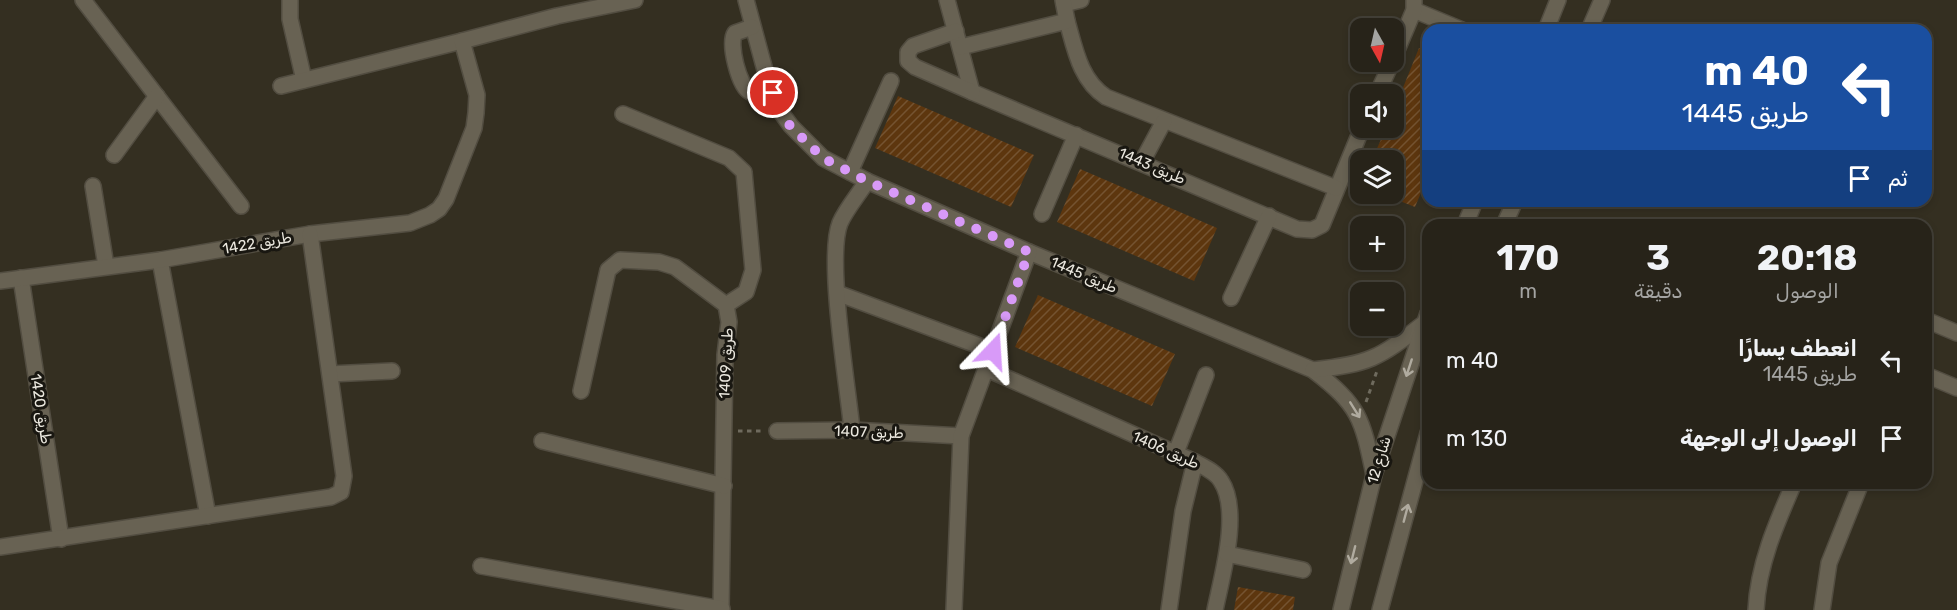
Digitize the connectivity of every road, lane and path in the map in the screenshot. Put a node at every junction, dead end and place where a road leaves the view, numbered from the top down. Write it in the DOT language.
graph roads {
  1 [pos="83,0"];
  2 [pos="290,0"];
  3 [pos="963,0"];
  4 [pos="1080,0"];
  5 [pos="1558,0"];
  6 [pos="1602,0"];
  7 [pos="628,1"];
  8 [pos="745,1"];
  9 [pos="948,2"];
  10 [pos="1064,2"];
  11 [pos="1414,5"];
  12 [pos="1067,21"];
  13 [pos="1450,24"];
  14 [pos="1548,24"];
  15 [pos="1592,24"];
  16 [pos="752,27"];
  17 [pos="956,31"];
  18 [pos="1404,31"];
  19 [pos="462,41"];
  20 [pos="961,46"];
  21 [pos="304,80"];
  22 [pos="891,81"];
  23 [pos="281,86"];
  24 [pos="972,92"];
  25 [pos="773,93"];
  26 [pos="157,96"];
  27 [pos="623,114"];
  28 [pos="1164,121"];
  29 [pos="1076,135"];
  30 [pos="1358,138"];
  31 [pos="114,155"];
  32 [pos="1142,162"];
  33 [pos="850,172"];
  34 [pos="867,181"];
  35 [pos="93,186"];
  36 [pos="1336,188"];
  37 [pos="241,206"];
  38 [pos="1042,214"];
  39 [pos="1269,216"];
  40 [pos="310,234"];
  41 [pos="1029,252"];
  42 [pos="160,260"];
  43 [pos="106,266"];
  44 [pos="21,278"];
  45 [pos="0,281"];
  46 [pos="837,293"];
  47 [pos="1231,298"];
  48 [pos="726,305"];
  49 [pos="1422,322"];
  50 [pos="1932,323"];
  51 [pos="1422,331"];
  52 [pos="1957,333"];
  53 [pos="993,351"];
  54 [pos="1384,354"];
  55 [pos="987,369"];
  56 [pos="1313,370"];
  57 [pos="392,371"];
  58 [pos="330,374"];
  59 [pos="1206,375"];
  60 [pos="1932,378"];
  61 [pos="1957,388"];
  62 [pos="581,391"];
  63 [pos="1360,418"];
  64 [pos="852,430"];
  65 [pos="724,431"];
  66 [pos="777,431"];
  67 [pos="961,436"];
  68 [pos="542,441"];
  69 [pos="1175,454"];
  70 [pos="1422,455"];
  71 [pos="1195,462"];
  72 [pos="1374,475"];
  73 [pos="724,486"];
  74 [pos="1791,489"];
  75 [pos="1859,489"];
  76 [pos="208,516"];
  77 [pos="61,539"];
  78 [pos="0,547"];
  79 [pos="1227,554"];
  80 [pos="480,566"];
  81 [pos="1303,570"];
  82 [pos="722,609"];
  83 [pos="954,610"];
  84 [pos="1169,610"];
  85 [pos="1215,610"];
  86 [pos="1341,610"];
  87 [pos="1380,610"];
  88 [pos="1756,610"];
  89 [pos="1822,610"];
  1 -- 26 [label="street"];
  2 -- 21 [label="street"];
  3 -- 9 [label="street"];
  4 -- 10 [label="street"];
  5 -- 14 [label="street"];
  6 -- 15 [label="street"];
  7 -- 19 [label="street"];
  8 -- 16 [label="street, طريق 1445"];
  9 -- 17 [label="street"];
  10 -- 12 [label="street"];
  11 -- 13 [label="street"];
  11 -- 18 [label="street"];
  12 -- 20 [label="street"];
  12 -- 28 [label="street"];
  16 -- 25 [label="street, طريق 1445"];
  16 -- 25 [label="street"];
  17 -- 20 [label="street"];
  17 -- 24 [label="street, طريق 1443"];
  19 -- 21 [label="street"];
  19 -- 40 [label="street, طريق 1422"];
  20 -- 24 [label="street"];
  21 -- 23 [label="street"];
  22 -- 33 [label="street"];
  24 -- 29 [label="street, طريق 1443"];
  25 -- 33 [label="street, طريق 1445"];
  26 -- 31 [label="street"];
  26 -- 37 [label="street"];
  27 -- 48 [label="street"];
  28 -- 32 [label="street"];
  28 -- 36 [label="street"];
  29 -- 32 [label="street, طريق 1443"];
  29 -- 38 [label="street"];
  30 -- 36 [label="street, طريق 1443"];
  32 -- 39 [label="street, طريق 1443"];
  33 -- 34 [label="street, طريق 1445"];
  34 -- 41 [label="street, طريق 1445"];
  34 -- 46 [label="street"];
  35 -- 43 [label="street"];
  36 -- 39 [label="street, طريق 1443"];
  39 -- 47 [label="street"];
  40 -- 42 [label="street, طريق 1422"];
  40 -- 58 [label="street"];
  41 -- 53 [label="street"];
  41 -- 56 [label="street, طريق 1445"];
  42 -- 43 [label="street, طريق 1422"];
  42 -- 76 [label="street"];
  43 -- 44 [label="street, طريق 1422"];
  44 -- 45 [label="street, طريق 1422"];
  44 -- 77 [label="street, طريق 1420"];
  46 -- 53 [label="street"];
  46 -- 64 [label="street"];
  48 -- 62 [label="street, طريق 1409"];
  48 -- 65 [label="street, طريق 1409"];
  49 -- 54 [label="street, طريق 1445"];
  50 -- 52 [label="street"];
  51 -- 72 [label="street, شارع 12, one-way"];
  53 -- 55 [label="street"];
  54 -- 56 [label="street, طريق 1445"];
  54 -- 63 [label="path"];
  55 -- 67 [label="street"];
  55 -- 69 [label="street, طريق 1406"];
  56 -- 63 [label="street, طريق 1445, one-way"];
  57 -- 58 [label="street"];
  58 -- 76 [label="street"];
  59 -- 69 [label="street"];
  60 -- 61 [label="street"];
  63 -- 72 [label="street, طريق 1445"];
  64 -- 66 [label="street, طريق 1407"];
  64 -- 67 [label="street, طريق 1407"];
  65 -- 66 [label="path"];
  65 -- 73 [label="street, طريق 1409"];
  67 -- 83 [label="street"];
  68 -- 73 [label="street"];
  69 -- 71 [label="street, طريق 1406"];
  87 -- 70 [label="street, one-way"];
  71 -- 79 [label="street, طريق 1406"];
  71 -- 84 [label="street"];
  72 -- 86 [label="street, شارع 12, one-way"];
  73 -- 82 [label="street, طريق 1409"];
  74 -- 88 [label="street"];
  75 -- 89 [label="street"];
  76 -- 77 [label="street"];
  77 -- 78 [label="street"];
  79 -- 81 [label="street"];
  79 -- 85 [label="street, طريق 1406"];
  80 -- 82 [label="street, طريق 1409"];
}
